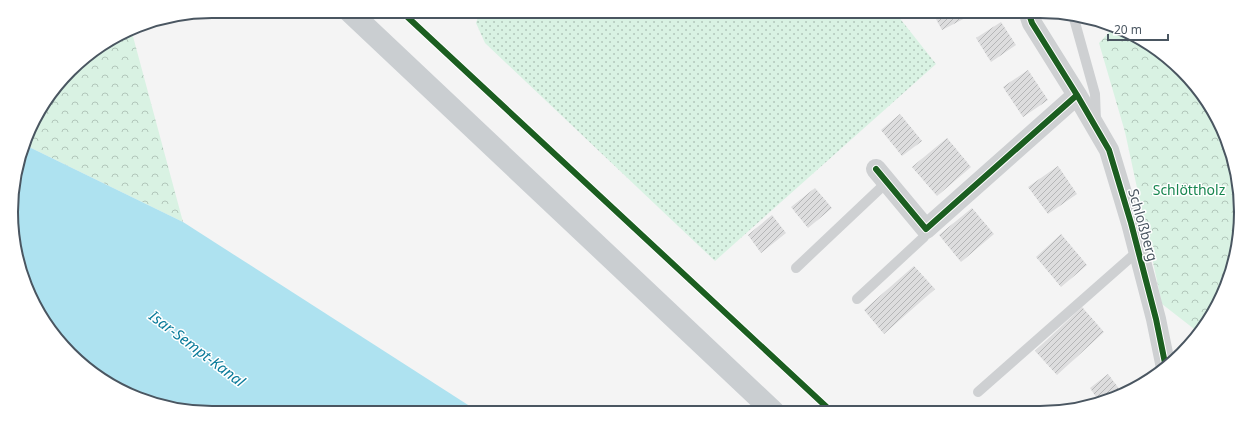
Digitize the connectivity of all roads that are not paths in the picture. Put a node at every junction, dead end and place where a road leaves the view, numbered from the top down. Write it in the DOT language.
graph roads {
  1 [pos="356,18"];
  2 [pos="1030,18"];
  3 [pos="1075,22"];
  4 [pos="1077,95"];
  5 [pos="1097,129"];
  6 [pos="882,175"];
  7 [pos="926,229"];
  8 [pos="1138,251"];
  9 [pos="796,268"];
  10 [pos="857,299"];
  11 [pos="1165,361"];
  12 [pos="978,392"];
  13 [pos="768,406"];
  1 -- 13 [label="main road"];
  2 -- 4 [label="street, Schloßberg"];
  3 -- 5 [label="lane"];
  4 -- 5 [label="street, Schloßberg"];
  4 -- 7 [label="street"];
  5 -- 8 [label="street, Schloßberg"];
  6 -- 7 [label="street"];
  6 -- 9 [label="lane"];
  7 -- 10 [label="lane"];
  8 -- 11 [label="street, Schloßberg"];
  8 -- 12 [label="lane"];
}
